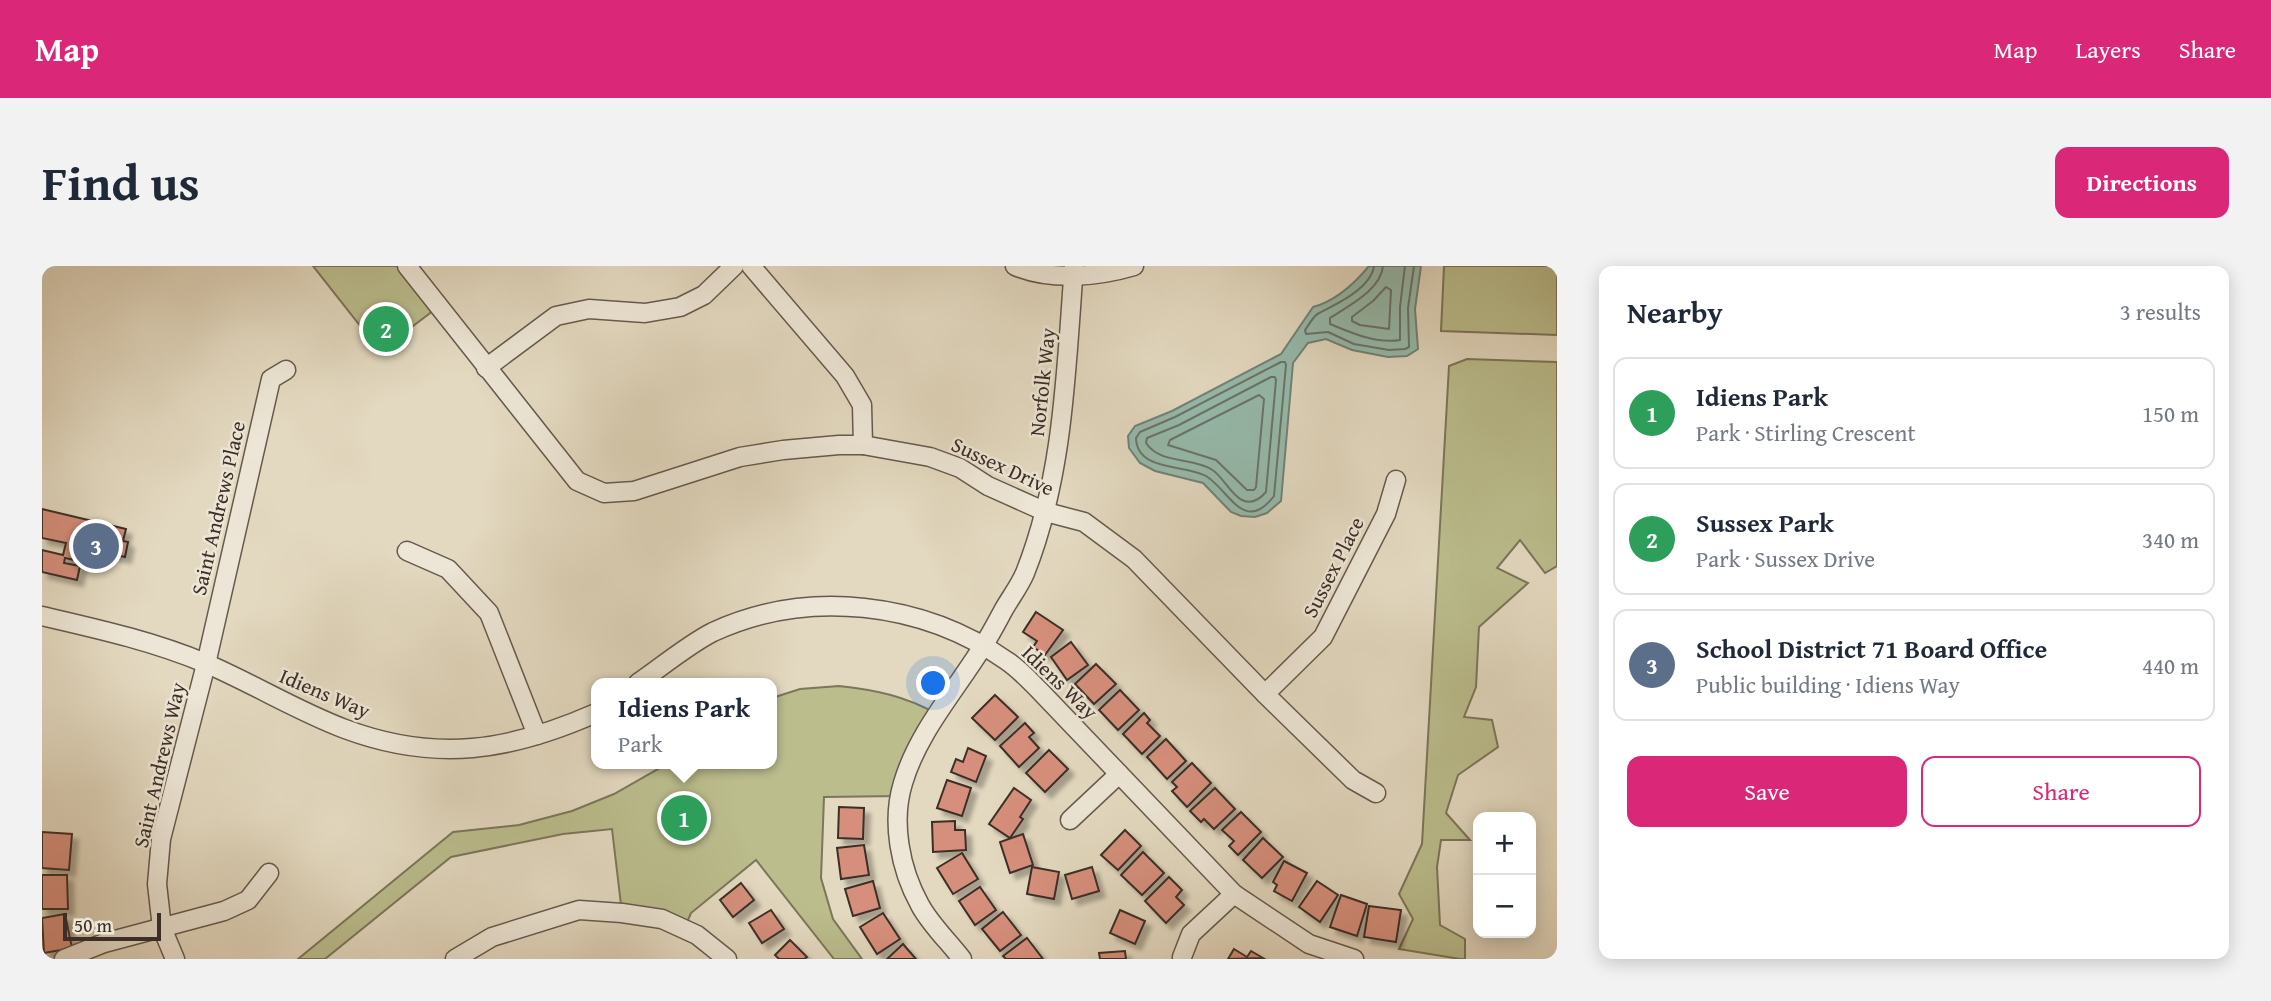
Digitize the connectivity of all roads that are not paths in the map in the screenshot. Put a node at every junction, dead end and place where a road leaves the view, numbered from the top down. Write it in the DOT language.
graph roads {
  1 [pos="407,266"];
  2 [pos="734,266"];
  3 [pos="751,266"];
  4 [pos="1015,266"];
  5 [pos="1134,266"];
  6 [pos="1074,271"];
  7 [pos="486,368"];
  8 [pos="286,370"];
  9 [pos="863,445"];
  10 [pos="1396,480"];
  11 [pos="1046,512"];
  12 [pos="407,551"];
  13 [pos="42,616"];
  14 [pos="984,646"];
  15 [pos="206,664"];
  16 [pos="645,678"];
  17 [pos="1265,694"];
  18 [pos="591,715"];
  19 [pos="537,735"];
  20 [pos="1119,774"];
  21 [pos="1376,793"];
  22 [pos="1070,820"];
  23 [pos="269,873"];
  24 [pos="1234,894"];
  25 [pos="162,928"];
  26 [pos="1329,955"];
  27 [pos="1182,957"];
  28 [pos="64,959"];
  29 [pos="175,959"];
  30 [pos="455,959"];
  31 [pos="727,959"];
  32 [pos="962,959"];
  33 [pos="1354,959"];
  1 -- 7 [label="street, Sussex Drive"];
  2 -- 7 [label="street"];
  3 -- 9 [label="street"];
  4 -- 6 [label="street"];
  5 -- 6 [label="street"];
  6 -- 11 [label="street, Norfolk Way"];
  7 -- 9 [label="street, Sussex Drive"];
  8 -- 15 [label="street, Saint Andrews Place"];
  9 -- 11 [label="street, Sussex Drive"];
  10 -- 17 [label="street, Sussex Place"];
  11 -- 14 [label="street, Norfolk Way"];
  11 -- 17 [label="street, Sussex Drive"];
  12 -- 19 [label="street"];
  13 -- 15 [label="street, Idiens Way"];
  14 -- 16 [label="street, Idiens Way"];
  14 -- 20 [label="street, Idiens Way"];
  14 -- 32 [label="street, Norfolk Way"];
  15 -- 19 [label="street, Idiens Way"];
  15 -- 25 [label="street, Saint Andrews Way"];
  17 -- 21 [label="street, Sussex Drive"];
  18 -- 19 [label="street, Idiens Way"];
  20 -- 22 [label="street"];
  20 -- 24 [label="street, Idiens Way"];
  23 -- 25 [label="street"];
  24 -- 26 [label="street, Idiens Way"];
  24 -- 27 [label="street"];
  25 -- 28 [label="street"];
  25 -- 29 [label="street, Saint Andrews Way"];
  26 -- 33 [label="street, Idiens Way"];
  30 -- 31 [label="street"];
}
